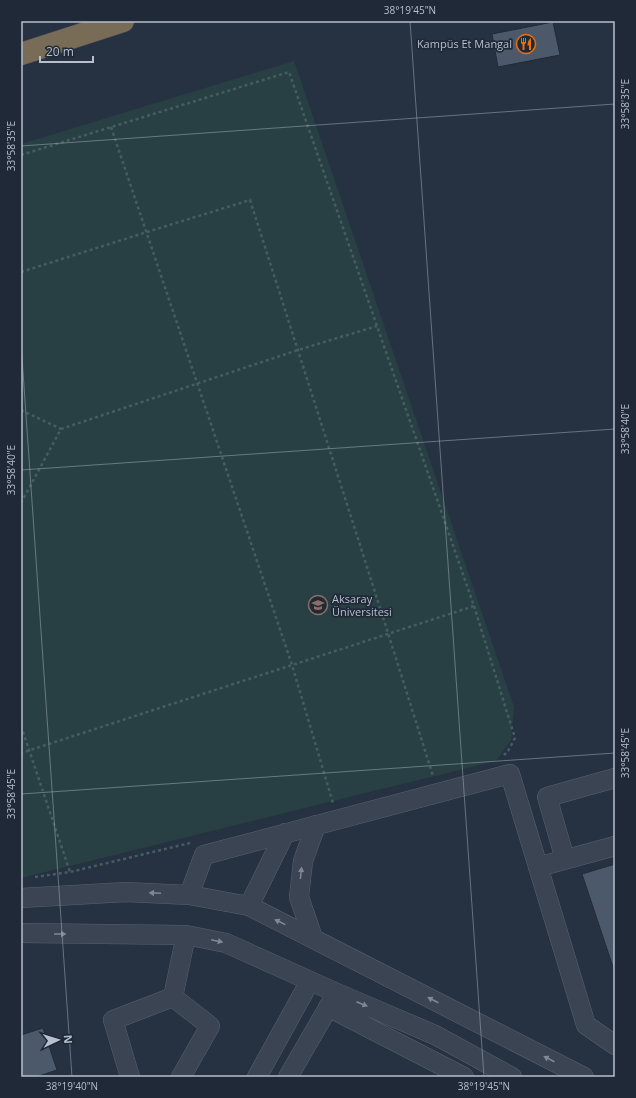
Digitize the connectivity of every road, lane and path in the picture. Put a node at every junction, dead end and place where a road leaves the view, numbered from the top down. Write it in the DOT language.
graph roads {
  1 [pos="123,21"];
  2 [pos="21,54"];
  3 [pos="112,127"];
  4 [pos="21,155"];
  5 [pos="147,232"];
  6 [pos="21,272"];
  7 [pos="377,326"];
  8 [pos="298,350"];
  9 [pos="198,383"];
  10 [pos="21,410"];
  11 [pos="62,429"];
  12 [pos="21,503"];
  13 [pos="474,606"];
  14 [pos="388,633"];
  15 [pos="292,665"];
  16 [pos="21,726"];
  17 [pos="29,750"];
  18 [pos="21,752"];
  19 [pos="500,756"];
  20 [pos="615,778"];
  21 [pos="435,782"];
  22 [pos="334,807"];
  23 [pos="316,825"];
  24 [pos="285,833"];
  25 [pos="191,843"];
  26 [pos="615,846"];
  27 [pos="565,859"];
  28 [pos="538,867"];
  29 [pos="70,872"];
  30 [pos="28,878"];
  31 [pos="190,895"];
  32 [pos="21,898"];
  33 [pos="249,906"];
  34 [pos="21,933"];
  35 [pos="186,935"];
  36 [pos="312,938"];
  37 [pos="310,981"];
  38 [pos="173,997"];
  39 [pos="332,1000"];
  40 [pos="615,1046"];
  41 [pos="130,1077"];
  42 [pos="181,1077"];
  43 [pos="257,1077"];
  44 [pos="288,1077"];
  45 [pos="464,1077"];
  46 [pos="512,1077"];
  47 [pos="584,1077"];
  1 -- 2 [label="highway"];
  3 -- 4 [label="path"];
  3 -- 5 [label="path"];
  3 -- 7 [label="path"];
  5 -- 6 [label="path"];
  5 -- 8 [label="path"];
  5 -- 9 [label="path"];
  7 -- 8 [label="path"];
  7 -- 13 [label="path"];
  8 -- 9 [label="path"];
  8 -- 14 [label="path"];
  9 -- 11 [label="path"];
  9 -- 15 [label="path"];
  10 -- 11 [label="path"];
  11 -- 12 [label="path"];
  13 -- 14 [label="path"];
  13 -- 19 [label="path"];
  14 -- 15 [label="path"];
  14 -- 21 [label="path"];
  15 -- 17 [label="path"];
  15 -- 22 [label="path"];
  16 -- 17 [label="path"];
  17 -- 18 [label="path"];
  17 -- 29 [label="path"];
  20 -- 27 [label="street"];
  23 -- 24 [label="street"];
  23 -- 28 [label="street"];
  36 -- 23 [label="street, one-way"];
  24 -- 31 [label="street"];
  24 -- 33 [label="street"];
  25 -- 29 [label="path"];
  26 -- 27 [label="street"];
  27 -- 28 [label="street"];
  28 -- 40 [label="street"];
  29 -- 30 [label="path"];
  31 -- 32 [label="street, one-way"];
  31 -- 33 [label="street"];
  36 -- 33 [label="street, one-way"];
  34 -- 35 [label="street, one-way"];
  35 -- 37 [label="street, one-way"];
  35 -- 38 [label="street"];
  47 -- 36 [label="street, one-way"];
  37 -- 39 [label="street"];
  37 -- 43 [label="street"];
  38 -- 41 [label="street"];
  38 -- 42 [label="street"];
  39 -- 44 [label="street"];
  39 -- 45 [label="street"];
  39 -- 46 [label="street, one-way"];
}
